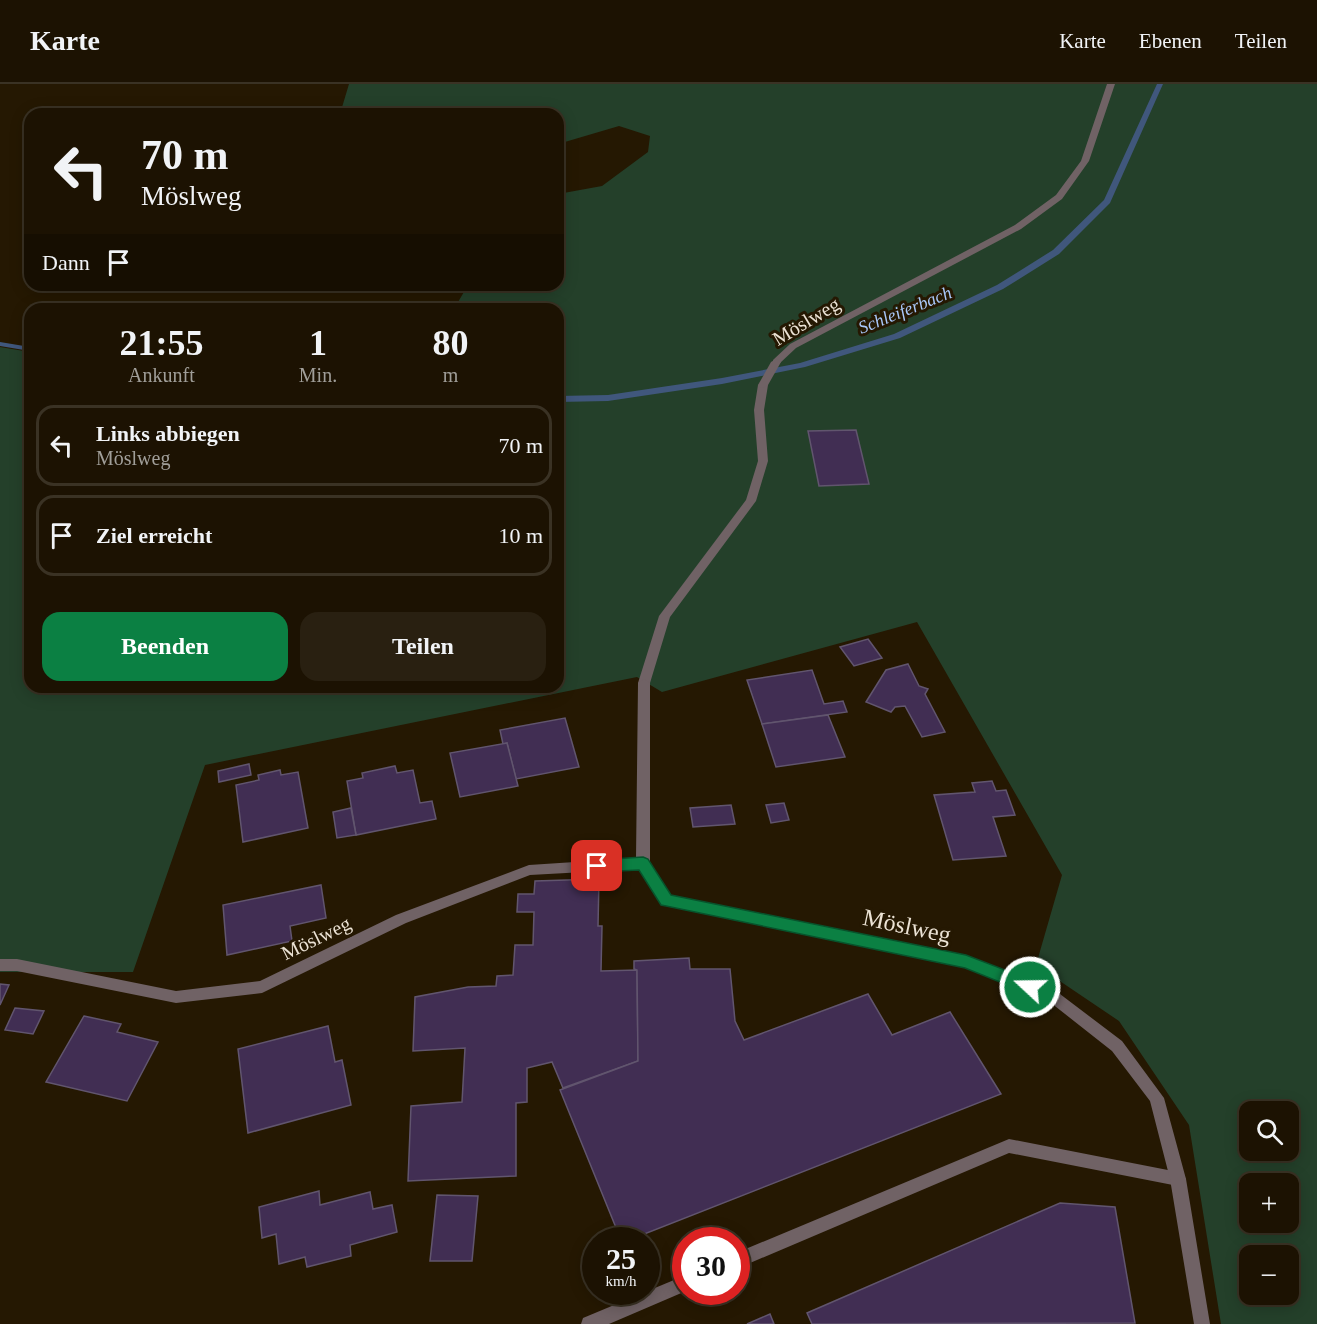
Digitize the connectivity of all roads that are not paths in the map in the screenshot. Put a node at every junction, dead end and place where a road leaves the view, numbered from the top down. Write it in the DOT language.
graph roads {
  1 [pos="1111,84"];
  2 [pos="643,863"];
  3 [pos="0,965"];
  4 [pos="1178,1179"];
  5 [pos="750,1255"];
  6 [pos="672,1289"];
  7 [pos="589,1324"];
  8 [pos="1202,1324"];
  1 -- 2 [label="street, Möslweg"];
  2 -- 3 [label="street, Möslweg"];
  2 -- 4 [label="street, Möslweg"];
  4 -- 5 [label="street"];
  4 -- 8 [label="street, Möslweg"];
  6 -- 7 [label="street"];
}
